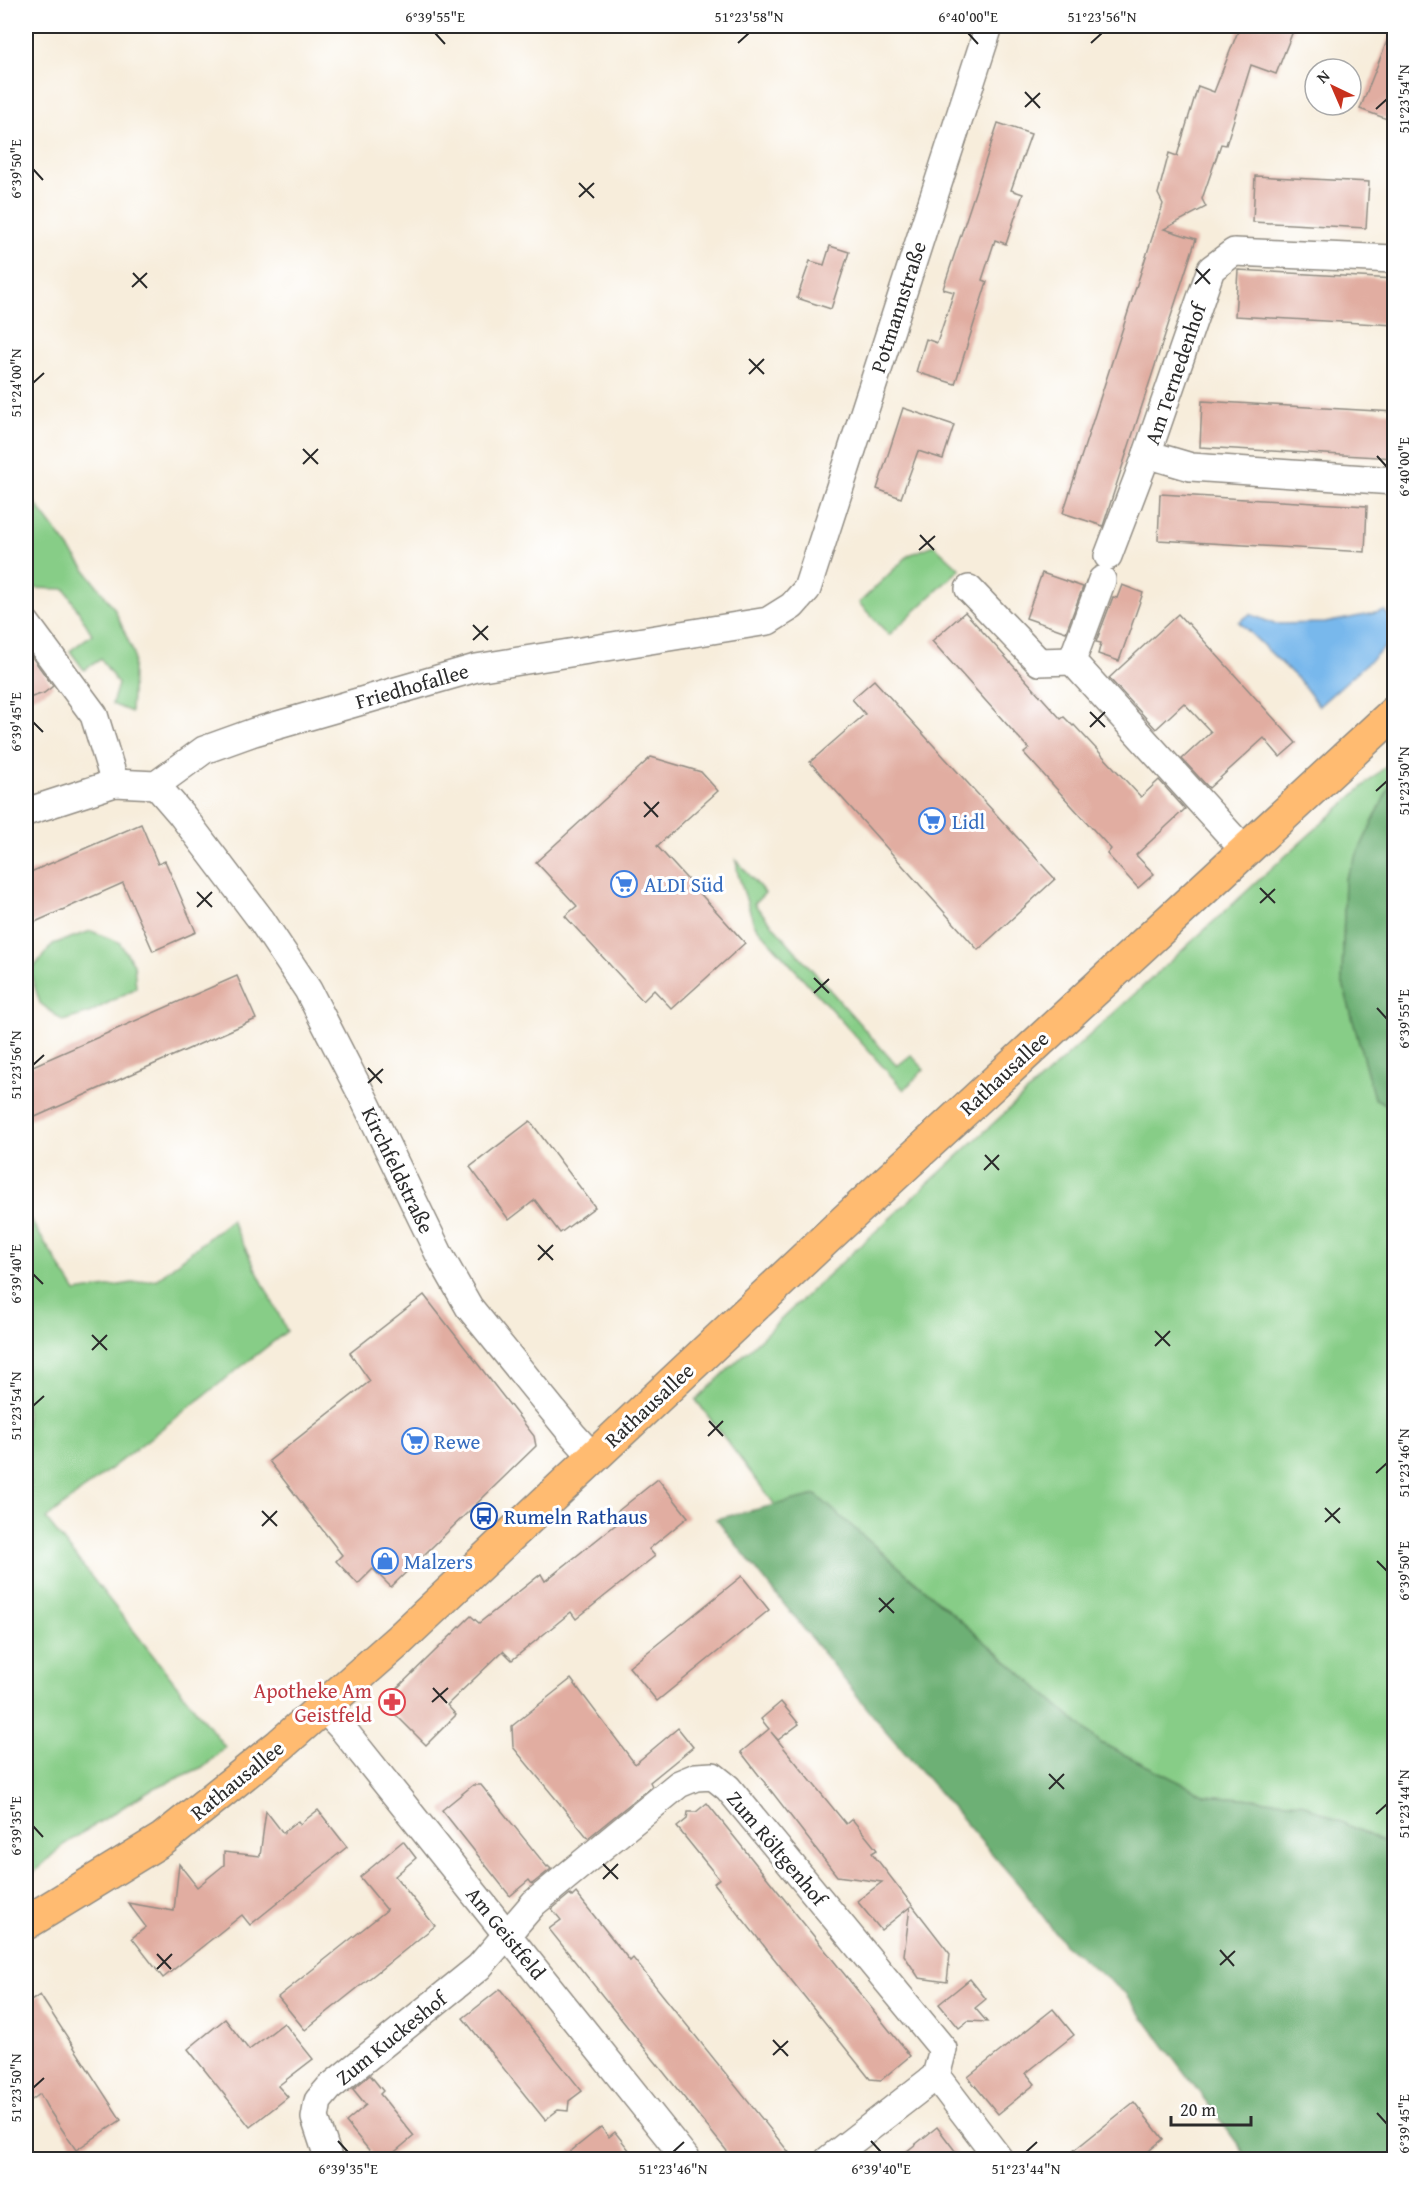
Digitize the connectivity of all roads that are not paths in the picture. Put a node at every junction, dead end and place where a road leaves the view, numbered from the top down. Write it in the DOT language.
graph roads {
  1 [pos="989,26"];
  2 [pos="1395,259"];
  3 [pos="1147,454"];
  4 [pos="1395,481"];
  5 [pos="807,589"];
  6 [pos="969,589"];
  7 [pos="26,623"];
  8 [pos="1072,661"];
  9 [pos="1395,713"];
  10 [pos="115,783"];
  11 [pos="156,785"];
  12 [pos="26,812"];
  13 [pos="1244,850"];
  14 [pos="593,1457"];
  15 [pos="323,1708"];
  16 [pos="26,1923"];
  17 [pos="507,1934"];
  18 [pos="936,2076"];
  19 [pos="328,2160"];
  20 [pos="687,2160"];
  21 [pos="828,2160"];
  22 [pos="1000,2160"];
  1 -- 5 [label="street, Potmannstraße"];
  2 -- 3 [label="street, Am Ternedenhof"];
  3 -- 4 [label="street, Am Ternedenhof"];
  3 -- 8 [label="street, Am Ternedenhof"];
  5 -- 11 [label="street, Friedhofallee"];
  6 -- 8 [label="street"];
  7 -- 10 [label="street"];
  8 -- 13 [label="street"];
  9 -- 13 [label="main road, Rathausallee"];
  10 -- 11 [label="street"];
  10 -- 12 [label="street"];
  11 -- 14 [label="street, Kirchfeldstraße"];
  13 -- 14 [label="main road, Rathausallee"];
  14 -- 15 [label="main road, Rathausallee"];
  15 -- 16 [label="main road, Rathausallee"];
  15 -- 17 [label="street, Am Geistfeld"];
  17 -- 18 [label="street, Zum Röltgenhof"];
  17 -- 19 [label="street, Zum Kuckeshof"];
  17 -- 20 [label="street, Am Geistfeld"];
  18 -- 21 [label="street"];
  18 -- 22 [label="street"];
}
